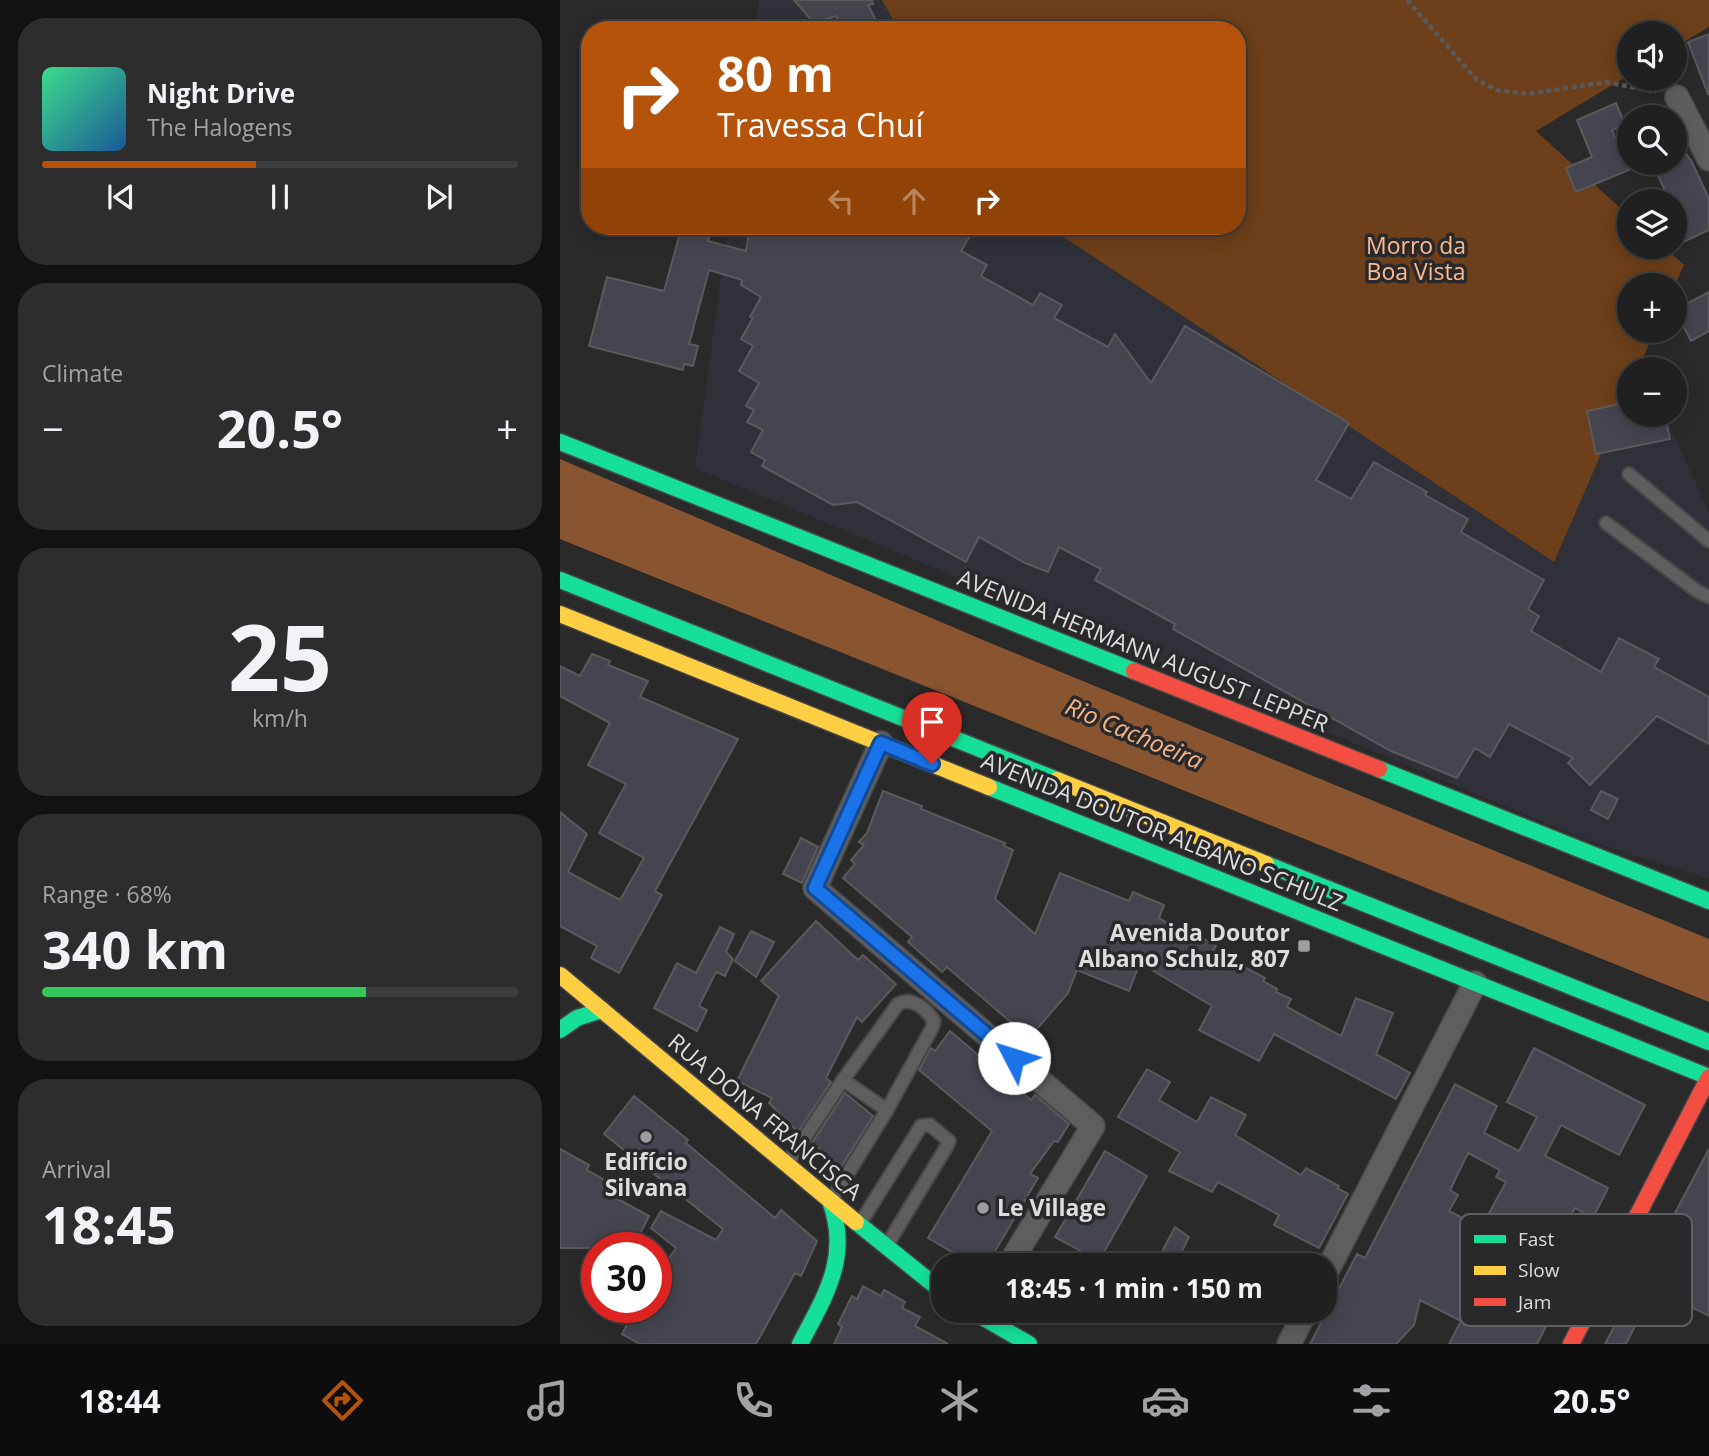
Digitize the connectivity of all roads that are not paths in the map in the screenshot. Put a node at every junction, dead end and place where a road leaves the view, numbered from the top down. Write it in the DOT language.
graph roads {
  1 [pos="1678,97"];
  2 [pos="1709,159"];
  3 [pos="560,442"];
  4 [pos="1629,474"];
  5 [pos="1606,523"];
  6 [pos="1709,541"];
  7 [pos="560,580"];
  8 [pos="1709,597"];
  9 [pos="560,614"];
  10 [pos="881,743"];
  11 [pos="1709,901"];
  12 [pos="560,975"];
  13 [pos="1475,983"];
  14 [pos="601,1010"];
  15 [pos="560,1030"];
  16 [pos="1709,1042"];
  17 [pos="1709,1077"];
  18 [pos="843,1080"];
  19 [pos="887,1110"];
  20 [pos="787,1164"];
  21 [pos="830,1201"];
  22 [pos="1638,1214"];
  23 [pos="859,1225"];
  24 [pos="881,1249"];
  25 [pos="1016,1253"];
  26 [pos="1336,1253"];
  27 [pos="854,1263"];
  28 [pos="832,1280"];
  29 [pos="931,1284"];
  30 [pos="995,1323"];
  31 [pos="1300,1323"];
  32 [pos="1580,1326"];
  33 [pos="800,1344"];
  34 [pos="1029,1344"];
  35 [pos="1289,1344"];
  36 [pos="1571,1344"];
  1 -- 2 [label="street"];
  3 -- 11 [label="main road, AVENIDA HERMANN AUGUST LEPPER"];
  4 -- 6 [label="lane"];
  5 -- 8 [label="lane"];
  7 -- 16 [label="main road, AVENIDA DOUTOR ALBANO SCHULZ"];
  9 -- 10 [label="main road, AVENIDA DOUTOR ALBANO SCHULZ"];
  10 -- 13 [label="main road, AVENIDA DOUTOR ALBANO SCHULZ"];
  10 -- 25 [label="street"];
  12 -- 14 [label="main road, RUA DONA FRANCISCA"];
  13 -- 17 [label="main road, AVENIDA DOUTOR ALBANO SCHULZ"];
  13 -- 26 [label="street"];
  14 -- 15 [label="main road"];
  14 -- 20 [label="main road, RUA DONA FRANCISCA"];
  17 -- 22 [label="main road"];
  18 -- 19 [label="lane"];
  18 -- 19 [label="lane"];
  18 -- 20 [label="lane"];
  19 -- 21 [label="lane"];
  20 -- 21 [label="main road, RUA DONA FRANCISCA"];
  21 -- 23 [label="main road, RUA DONA FRANCISCA"];
  21 -- 28 [label="main road"];
  23 -- 24 [label="main road, RUA DONA FRANCISCA"];
  23 -- 24 [label="lane"];
  24 -- 29 [label="main road, RUA DONA FRANCISCA"];
  27 -- 28 [label="main road"];
  28 -- 33 [label="main road"];
  30 -- 34 [label="main road"];
  31 -- 35 [label="street"];
  32 -- 36 [label="main road"];
}
